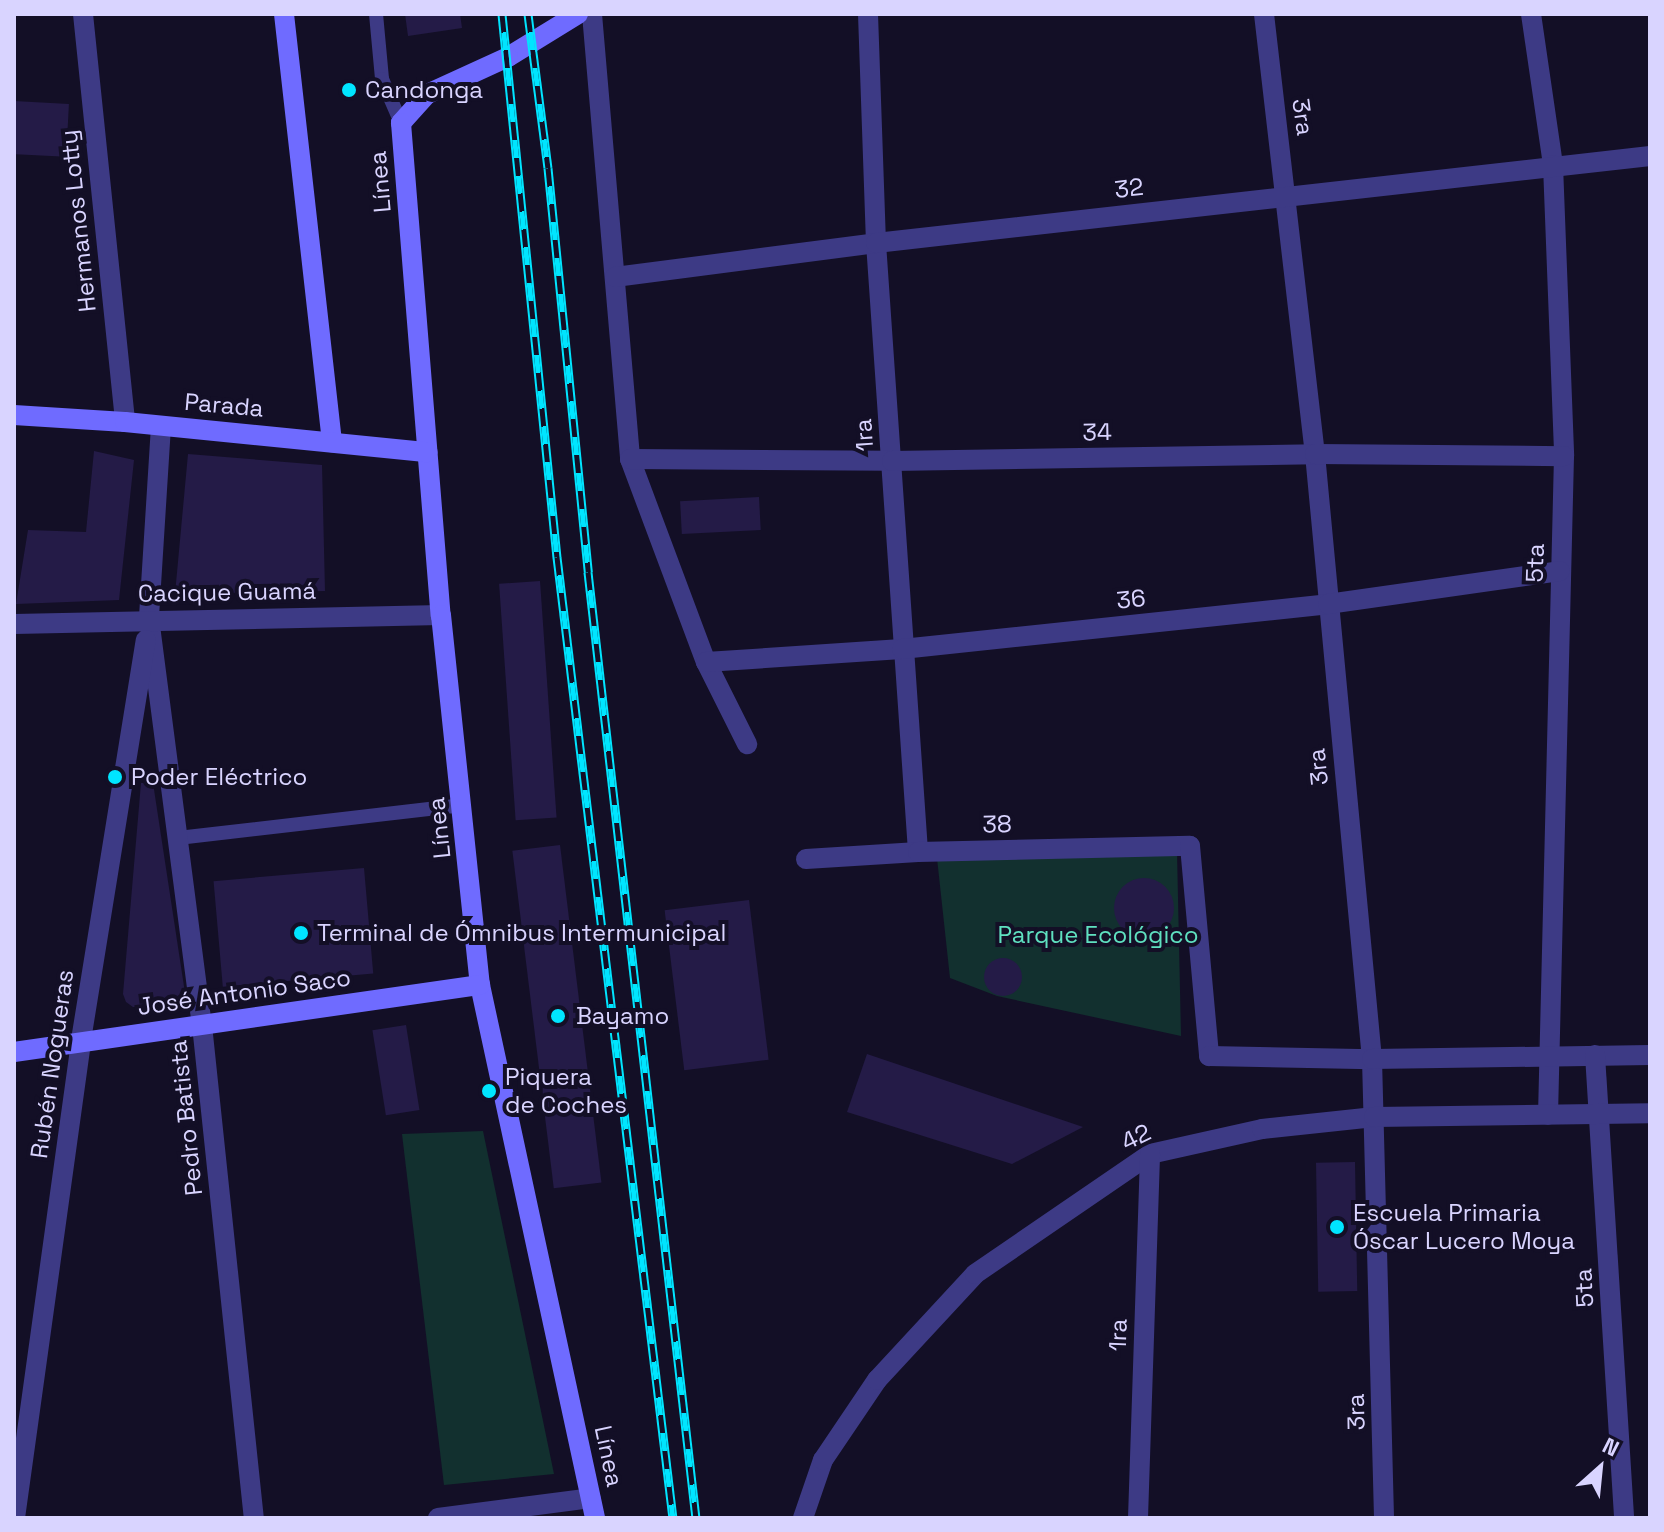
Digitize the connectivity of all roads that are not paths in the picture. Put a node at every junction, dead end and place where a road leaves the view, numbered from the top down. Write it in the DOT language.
graph roads {
  1 [pos="83,14"];
  2 [pos="284,14"];
  3 [pos="376,14"];
  4 [pos="578,14"];
  5 [pos="592,14"];
  6 [pos="868,14"];
  7 [pos="1264,14"];
  8 [pos="1531,14"];
  9 [pos="401,123"];
  10 [pos="1650,156"];
  11 [pos="1553,165"];
  12 [pos="1288,196"];
  13 [pos="876,243"];
  14 [pos="615,277"];
  15 [pos="14,415"];
  16 [pos="125,422"];
  17 [pos="161,426"];
  18 [pos="332,442"];
  19 [pos="428,452"];
  20 [pos="1315,454"];
  21 [pos="1564,456"];
  22 [pos="630,459"];
  23 [pos="892,461"];
  24 [pos="1560,571"];
  25 [pos="1328,604"];
  26 [pos="441,615"];
  27 [pos="149,618"];
  28 [pos="14,624"];
  29 [pos="902,649"];
  30 [pos="706,662"];
  31 [pos="747,744"];
  32 [pos="463,805"];
  33 [pos="178,838"];
  34 [pos="918,852"];
  35 [pos="806,859"];
  36 [pos="480,985"];
  37 [pos="202,1025"];
  38 [pos="81,1040"];
  39 [pos="14,1052"];
  40 [pos="1547,1055"];
  41 [pos="1595,1055"];
  42 [pos="1650,1055"];
  43 [pos="1372,1059"];
  44 [pos="1650,1113"];
  45 [pos="1599,1114"];
  46 [pos="1548,1115"];
  47 [pos="1374,1117"];
  48 [pos="1150,1154"];
  49 [pos="593,1508"];
  50 [pos="15,1518"];
  51 [pos="254,1518"];
  52 [pos="438,1518"];
  53 [pos="447,1518"];
  54 [pos="803,1518"];
  55 [pos="1138,1518"];
  56 [pos="1384,1518"];
  57 [pos="1624,1518"];
  1 -- 16 [label="street, Hermanos Lotty"];
  2 -- 18 [label="main road"];
  3 -- 9 [label="lane"];
  4 -- 9 [label="main road"];
  5 -- 14 [label="street"];
  6 -- 13 [label="street, 1ra"];
  7 -- 12 [label="street, 3ra"];
  8 -- 11 [label="street, 5ta"];
  9 -- 19 [label="main road, Línea"];
  10 -- 11 [label="street, 32"];
  11 -- 12 [label="street, 32"];
  11 -- 21 [label="street, 5ta"];
  12 -- 13 [label="street, 32"];
  12 -- 20 [label="street, 3ra"];
  13 -- 14 [label="street, 32"];
  13 -- 23 [label="street, 1ra"];
  14 -- 22 [label="street"];
  15 -- 16 [label="main road, Parada"];
  16 -- 17 [label="main road, Parada"];
  17 -- 18 [label="main road, Parada"];
  17 -- 27 [label="street, Pedro Batista"];
  18 -- 19 [label="main road, Parada"];
  19 -- 26 [label="main road, Línea"];
  20 -- 21 [label="street, 34"];
  20 -- 23 [label="street, 34"];
  20 -- 25 [label="street, 3ra"];
  21 -- 24 [label="street, 5ta"];
  22 -- 23 [label="street, 34"];
  22 -- 30 [label="street"];
  23 -- 29 [label="street, 1ra"];
  24 -- 25 [label="street, 36"];
  24 -- 40 [label="street, 5ta"];
  25 -- 29 [label="street, 36"];
  25 -- 43 [label="street, 3ra"];
  26 -- 27 [label="street, Cacique Guamá"];
  26 -- 32 [label="main road, Línea"];
  27 -- 28 [label="street, Cacique Guamá"];
  27 -- 33 [label="street, Pedro Batista"];
  27 -- 38 [label="street, Rubén Nogueras"];
  29 -- 30 [label="street, 36"];
  29 -- 34 [label="street, 1ra"];
  30 -- 31 [label="street"];
  32 -- 33 [label="lane"];
  32 -- 36 [label="main road, Línea"];
  33 -- 37 [label="street, Pedro Batista"];
  34 -- 35 [label="street, 38"];
  34 -- 43 [label="street, 38"];
  36 -- 37 [label="main road, José Antonio Saco"];
  36 -- 49 [label="main road, Línea"];
  37 -- 38 [label="main road, José Antonio Saco"];
  37 -- 51 [label="street, Pedro Batista"];
  38 -- 39 [label="main road, José Antonio Saco"];
  38 -- 50 [label="street, Rubén Nogueras"];
  40 -- 41 [label="street"];
  40 -- 43 [label="street"];
  40 -- 46 [label="street, 5ta"];
  41 -- 42 [label="street"];
  41 -- 45 [label="street, 5ta"];
  43 -- 47 [label="street, 3ra"];
  44 -- 45 [label="street, 42"];
  45 -- 46 [label="street, 42"];
  45 -- 57 [label="street, 5ta"];
  46 -- 47 [label="street, 42"];
  47 -- 48 [label="street, 42"];
  47 -- 56 [label="street, 3ra"];
  48 -- 54 [label="street, 42"];
  48 -- 55 [label="street, 1ra"];
  49 -- 53 [label="street"];
  52 -- 53 [label="street"];
}
